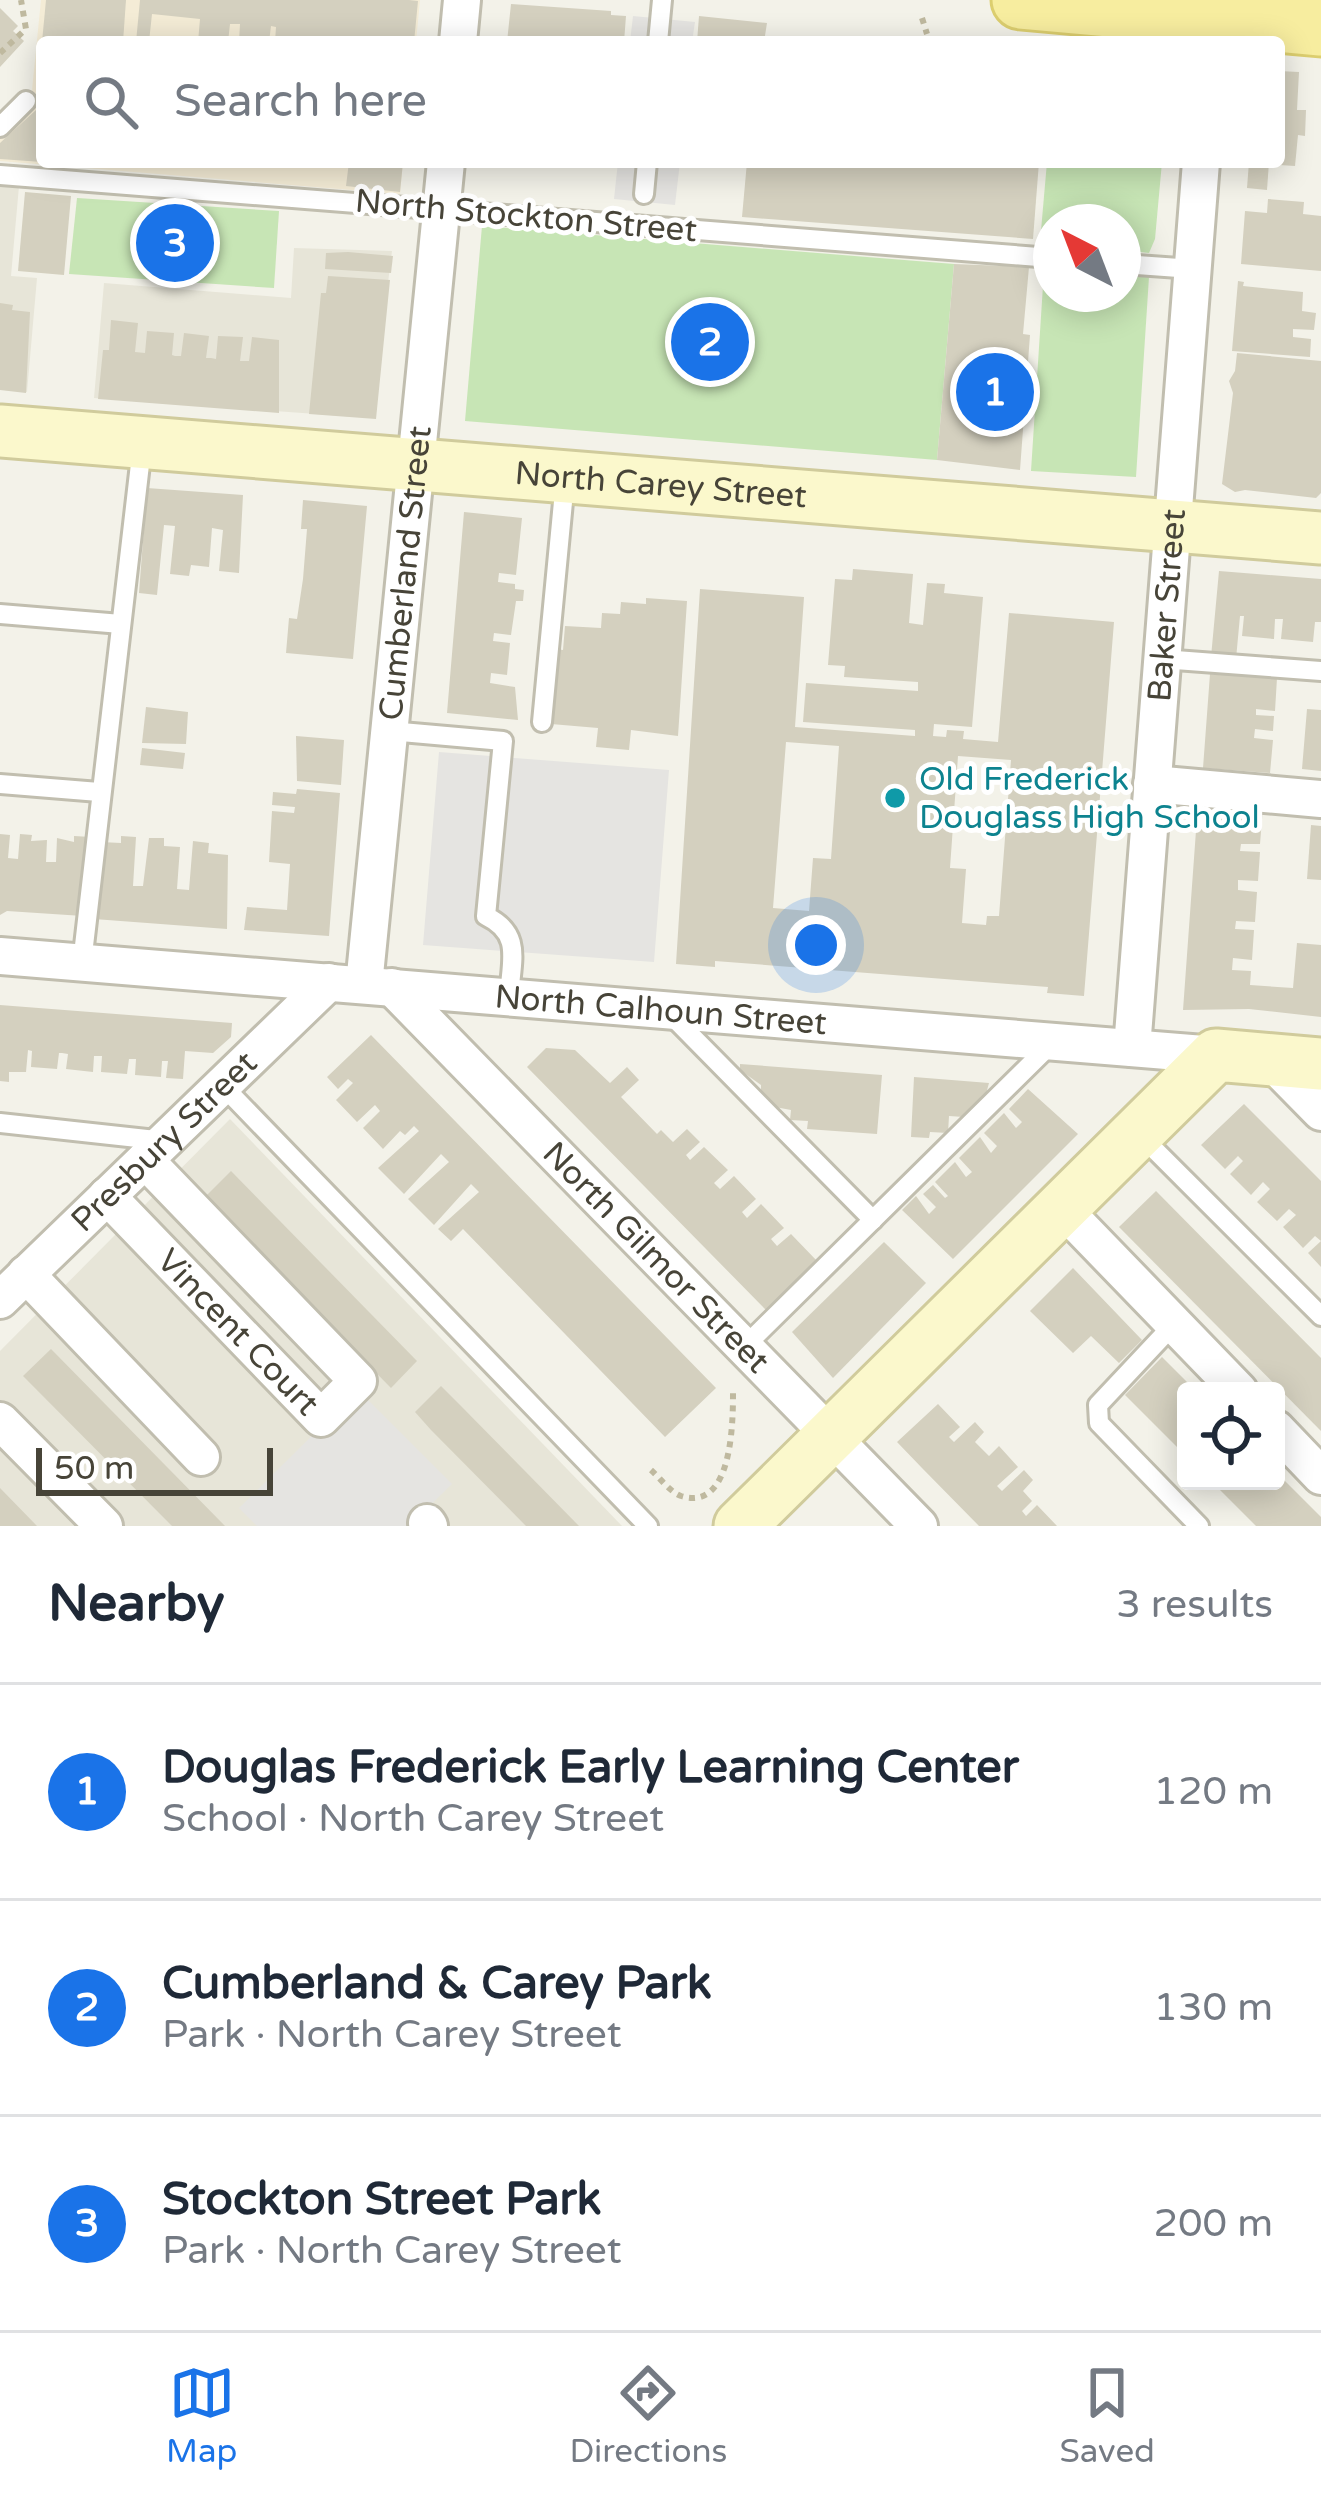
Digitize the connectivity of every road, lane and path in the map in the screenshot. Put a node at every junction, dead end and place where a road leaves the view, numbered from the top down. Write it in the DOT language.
graph roads {
  1 [pos="21,0"];
  2 [pos="462,0"];
  3 [pos="662,0"];
  4 [pos="1022,0"];
  5 [pos="922,18"];
  6 [pos="1212,20"];
  7 [pos="1321,27"];
  8 [pos="927,34"];
  9 [pos="459,36"];
  10 [pos="659,36"];
  11 [pos="0,53"];
  12 [pos="26,101"];
  13 [pos="0,127"];
  14 [pos="445,168"];
  15 [pos="646,168"];
  16 [pos="1201,168"];
  17 [pos="0,175"];
  18 [pos="644,194"];
  19 [pos="441,210"];
  20 [pos="1033,257"];
  21 [pos="1141,265"];
  22 [pos="1193,269"];
  23 [pos="0,430"];
  24 [pos="142,442"];
  25 [pos="416,464"];
  26 [pos="565,476"];
  27 [pos="1173,526"];
  28 [pos="1321,538"];
  29 [pos="0,614"];
  30 [pos="121,624"];
  31 [pos="1162,659"];
  32 [pos="1321,671"];
  33 [pos="542,722"];
  34 [pos="390,730"];
  35 [pos="0,784"];
  36 [pos="1152,784"];
  37 [pos="99,791"];
  38 [pos="1321,799"];
  39 [pos="0,956"];
  40 [pos="82,964"];
  41 [pos="362,985"];
  42 [pos="509,997"];
  43 [pos="667,1010"];
  44 [pos="1053,1041"];
  45 [pos="1132,1048"];
  46 [pos="1216,1055"];
  47 [pos="1269,1059"];
  48 [pos="1321,1064"];
  49 [pos="222,1085"];
  50 [pos="1321,1112"];
  51 [pos="3,1126"];
  52 [pos="1138,1133"];
  53 [pos="155,1150"];
  54 [pos="107,1196"];
  55 [pos="1062,1208"];
  56 [pos="873,1220"];
  57 [pos="26,1274"];
  58 [pos="0,1300"];
  59 [pos="1321,1316"];
  60 [pos="1174,1324"];
  61 [pos="744,1347"];
  62 [pos="1230,1382"];
  63 [pos="733,1388"];
  64 [pos="0,1421"];
  65 [pos="831,1437"];
  66 [pos="1285,1439"];
  67 [pos="201,1457"];
  68 [pos="651,1470"];
  69 [pos="1321,1476"];
  70 [pos="104,1526"];
  71 [pos="649,1526"];
  72 [pos="740,1526"];
  73 [pos="919,1526"];
  74 [pos="1199,1526"];
  1 -- 11 [label="path"];
  2 -- 9 [label="street"];
  3 -- 10 [label="lane"];
  4 -- 6 [label="main road"];
  5 -- 8 [label="path"];
  6 -- 7 [label="main road"];
  12 -- 13 [label="lane"];
  14 -- 19 [label="street, Cumberland Street"];
  15 -- 18 [label="lane"];
  16 -- 22 [label="street, Baker Street"];
  17 -- 19 [label="lane, North Stockton Street"];
  19 -- 20 [label="lane, North Stockton Street"];
  19 -- 25 [label="street, Cumberland Street"];
  21 -- 22 [label="lane"];
  22 -- 27 [label="street, Baker Street"];
  23 -- 24 [label="street, North Carey Street"];
  24 -- 25 [label="street, North Carey Street"];
  24 -- 30 [label="lane"];
  25 -- 26 [label="street, North Carey Street"];
  25 -- 34 [label="street, Cumberland Street"];
  26 -- 27 [label="street, North Carey Street"];
  26 -- 33 [label="lane"];
  27 -- 28 [label="street, North Carey Street"];
  27 -- 31 [label="street, Baker Street"];
  29 -- 30 [label="lane"];
  30 -- 37 [label="lane"];
  31 -- 32 [label="lane"];
  31 -- 36 [label="street, Baker Street"];
  34 -- 41 [label="street, Cumberland Street"];
  34 -- 42 [label="lane"];
  35 -- 37 [label="lane"];
  36 -- 38 [label="street"];
  36 -- 45 [label="street, Baker Street"];
  37 -- 40 [label="lane"];
  39 -- 40 [label="street, North Calhoun Street"];
  40 -- 41 [label="street, North Calhoun Street"];
  41 -- 42 [label="street, North Calhoun Street"];
  41 -- 49 [label="street, Presbury Street"];
  41 -- 61 [label="street, North Gilmor Street"];
  42 -- 43 [label="street, North Calhoun Street"];
  43 -- 44 [label="street, North Calhoun Street"];
  43 -- 56 [label="lane"];
  44 -- 45 [label="street, North Calhoun Street"];
  44 -- 56 [label="lane"];
  45 -- 46 [label="street, North Calhoun Street"];
  46 -- 47 [label="street, North Calhoun Street"];
  46 -- 52 [label="street"];
  47 -- 48 [label="street, North Calhoun Street"];
  47 -- 50 [label="street"];
  49 -- 53 [label="street, Presbury Street"];
  49 -- 71 [label="lane"];
  51 -- 53 [label="lane"];
  52 -- 55 [label="street"];
  52 -- 59 [label="lane"];
  53 -- 54 [label="street, Presbury Street"];
  53 -- 54 [label="street, Vincent Court"];
  54 -- 57 [label="street, Presbury Street"];
  55 -- 60 [label="street"];
  55 -- 65 [label="street"];
  56 -- 61 [label="lane"];
  57 -- 58 [label="street, Presbury Street"];
  57 -- 67 [label="street"];
  60 -- 62 [label="street"];
  60 -- 74 [label="lane"];
  61 -- 65 [label="street, North Gilmor Street"];
  63 -- 68 [label="path"];
  64 -- 70 [label="street"];
  65 -- 72 [label="street"];
  65 -- 73 [label="street, North Gilmor Street"];
  66 -- 69 [label="street"];
}
